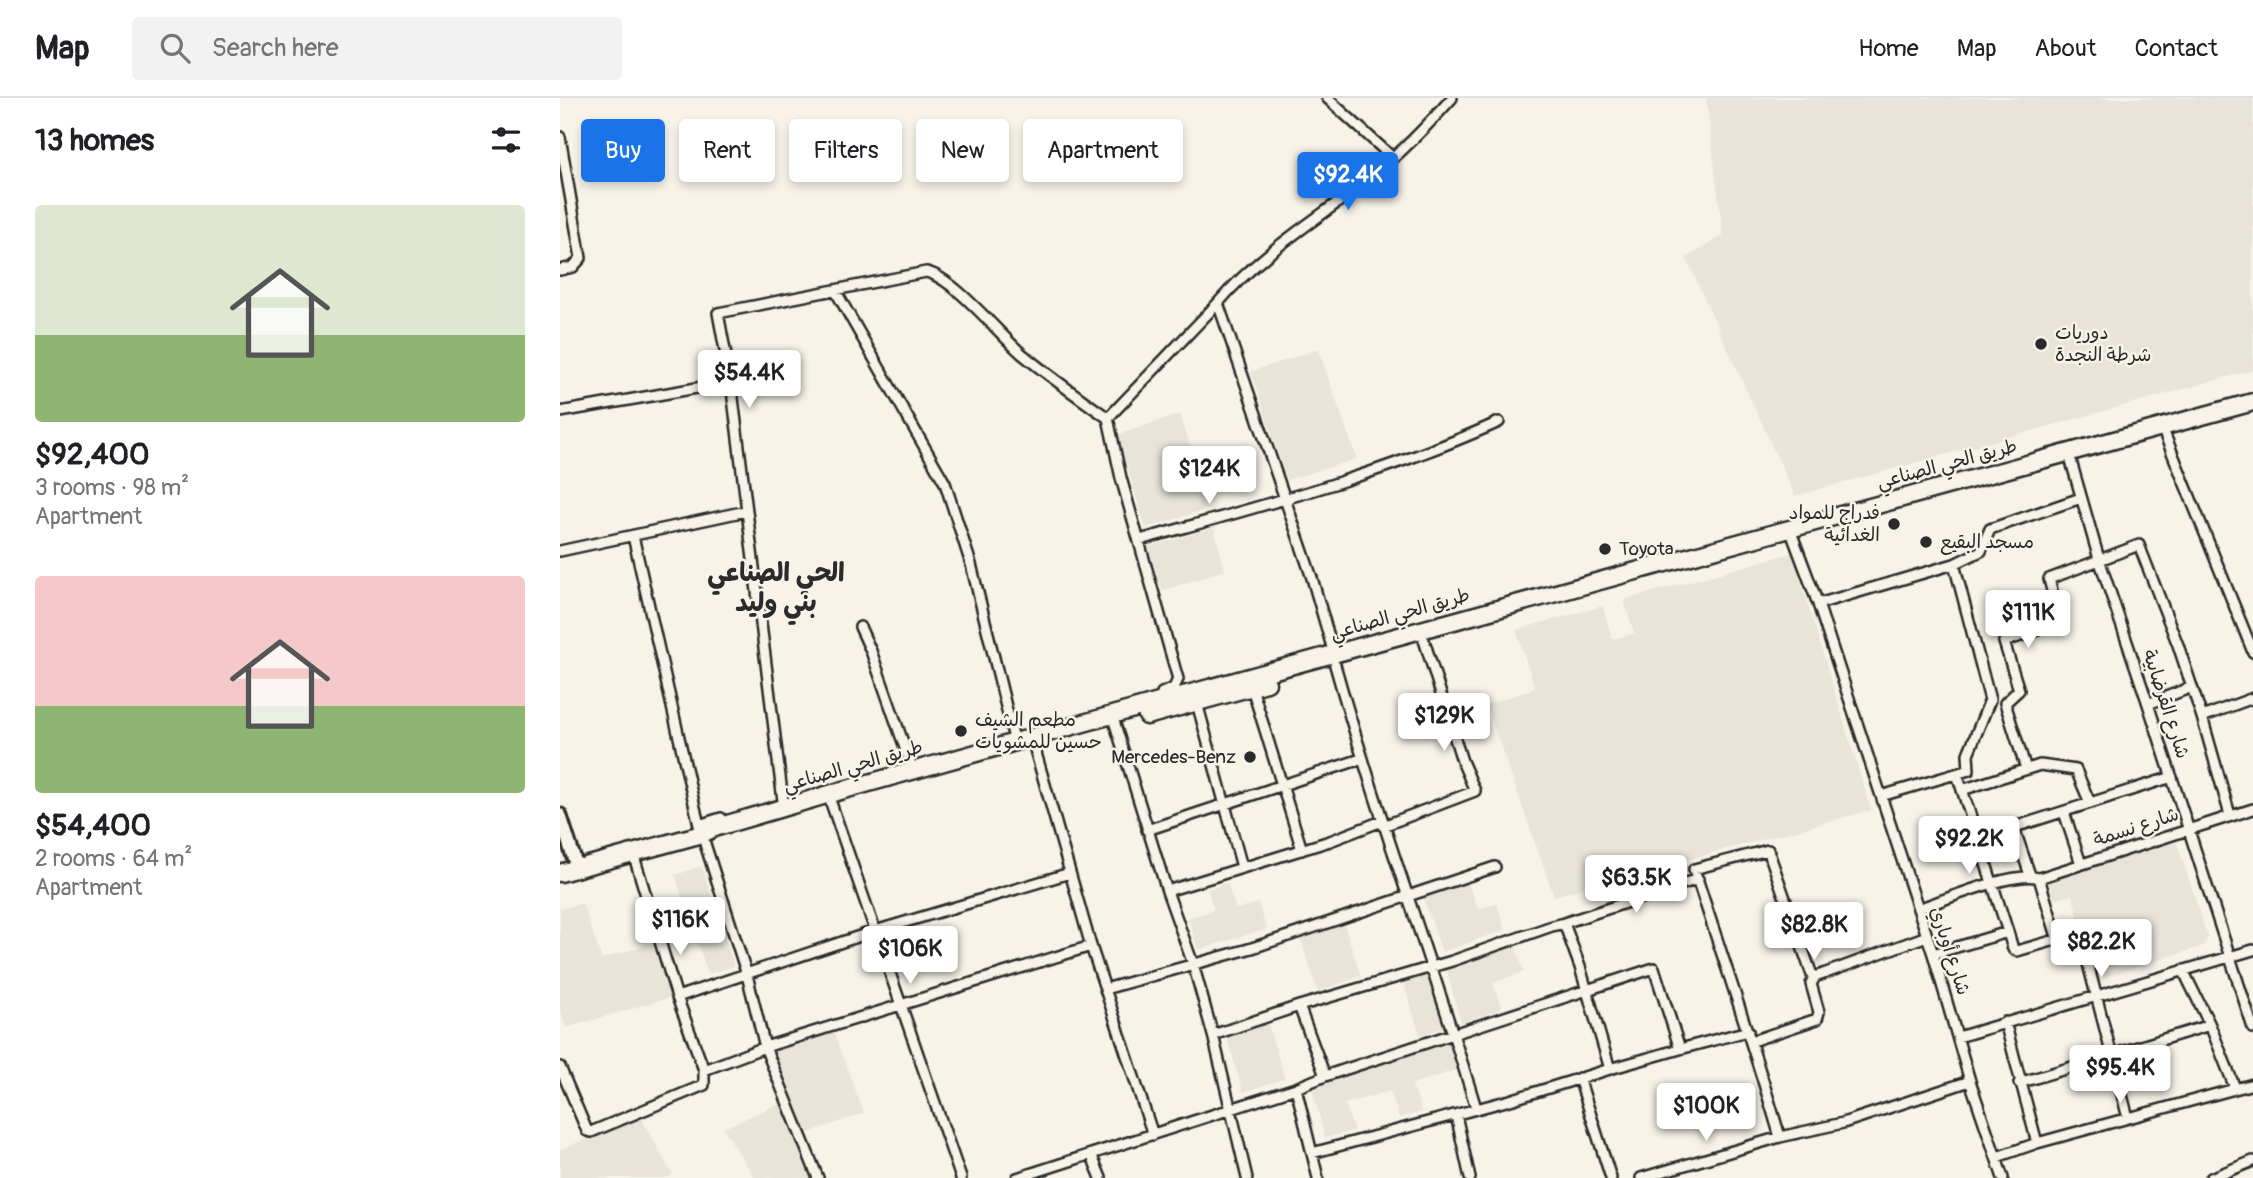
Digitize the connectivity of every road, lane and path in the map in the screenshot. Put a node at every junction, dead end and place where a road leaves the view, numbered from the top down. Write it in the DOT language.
graph roads {
  1 [pos="1327,98"];
  2 [pos="1452,98"];
  3 [pos="560,137"];
  4 [pos="1393,158"];
  5 [pos="560,270"];
  6 [pos="835,290"];
  7 [pos="1218,303"];
  8 [pos="731,382"];
  9 [pos="2253,402"];
  10 [pos="2253,411"];
  11 [pos="560,412"];
  12 [pos="1108,418"];
  13 [pos="1499,422"];
  14 [pos="2165,435"];
  15 [pos="2071,461"];
  16 [pos="2081,498"];
  17 [pos="1285,500"];
  18 [pos="746,512"];
  19 [pos="634,536"];
  20 [pos="1793,537"];
  21 [pos="1140,540"];
  22 [pos="560,551"];
  23 [pos="2099,559"];
  24 [pos="1954,564"];
  25 [pos="1818,604"];
  26 [pos="860,627"];
  27 [pos="1424,640"];
  28 [pos="2253,652"];
  29 [pos="1335,660"];
  30 [pos="1180,687"];
  31 [pos="2192,687"];
  32 [pos="1252,688"];
  33 [pos="2253,698"];
  34 [pos="1990,700"];
  35 [pos="1198,703"];
  36 [pos="2005,704"];
  37 [pos="2148,704"];
  38 [pos="2202,717"];
  39 [pos="1115,724"];
  40 [pos="1013,735"];
  41 [pos="1034,746"];
  42 [pos="1362,759"];
  43 [pos="911,765"];
  44 [pos="2026,769"];
  45 [pos="1957,774"];
  46 [pos="2172,777"];
  47 [pos="1282,785"];
  48 [pos="1962,790"];
  49 [pos="1881,796"];
  50 [pos="783,801"];
  51 [pos="831,803"];
  52 [pos="2090,803"];
  53 [pos="1225,805"];
  54 [pos="2253,809"];
  55 [pos="2064,812"];
  56 [pos="560,815"];
  57 [pos="2230,815"];
  58 [pos="1382,824"];
  59 [pos="2014,828"];
  60 [pos="2187,828"];
  61 [pos="700,829"];
  62 [pos="1147,831"];
  63 [pos="1977,839"];
  64 [pos="1302,850"];
  65 [pos="633,853"];
  66 [pos="2081,864"];
  67 [pos="1242,867"];
  68 [pos="1495,867"];
  69 [pos="577,868"];
  70 [pos="560,873"];
  71 [pos="1070,873"];
  72 [pos="2034,876"];
  73 [pos="1698,879"];
  74 [pos="1991,884"];
  75 [pos="1167,891"];
  76 [pos="1408,895"];
  77 [pos="1918,909"];
  78 [pos="1564,923"];
  79 [pos="876,930"];
  80 [pos="2008,932"];
  81 [pos="1927,936"];
  82 [pos="2058,940"];
  83 [pos="1091,946"];
  84 [pos="2253,950"];
  85 [pos="1933,954"];
  86 [pos="2231,957"];
  87 [pos="1193,964"];
  88 [pos="1430,967"];
  89 [pos="2183,970"];
  90 [pos="747,975"];
  91 [pos="1813,978"];
  92 [pos="1105,989"];
  93 [pos="1588,991"];
  94 [pos="2097,995"];
  95 [pos="677,997"];
  96 [pos="901,1005"];
  97 [pos="1299,1006"];
  98 [pos="2005,1022"];
  99 [pos="2210,1025"];
  100 [pos="2253,1028"];
  101 [pos="1748,1031"];
  102 [pos="1213,1035"];
  103 [pos="1454,1035"];
  104 [pos="1958,1037"];
  105 [pos="1752,1041"];
  106 [pos="765,1046"];
  107 [pos="1680,1049"];
  108 [pos="2113,1055"];
  109 [pos="560,1067"];
  110 [pos="704,1070"];
  111 [pos="1606,1070"];
  112 [pos="1325,1076"];
  113 [pos="1578,1078"];
  114 [pos="1970,1081"];
  115 [pos="2020,1083"];
  116 [pos="2253,1084"];
  117 [pos="1296,1088"];
  118 [pos="2235,1088"];
  119 [pos="1476,1108"];
  120 [pos="1230,1110"];
  121 [pos="1456,1115"];
  122 [pos="2127,1118"];
  123 [pos="1153,1135"];
  124 [pos="1780,1138"];
  125 [pos="2037,1143"];
  126 [pos="1312,1153"];
  127 [pos="1091,1154"];
  128 [pos="1997,1157"];
  129 [pos="2250,1162"];
  130 [pos="2253,1175"];
  131 [pos="818,1178"];
  132 [pos="961,1178"];
  133 [pos="1017,1178"];
  134 [pos="1101,1178"];
  135 [pos="1247,1178"];
  136 [pos="1318,1178"];
  137 [pos="1470,1178"];
  138 [pos="1611,1178"];
  139 [pos="1641,1178"];
  140 [pos="2003,1178"];
  141 [pos="2211,1178"];
  1 -- 4 [label="street"];
  2 -- 4 [label="street"];
  3 -- 5 [label="street"];
  4 -- 7 [label="street"];
  6 -- 8 [label="street"];
  6 -- 12 [label="street"];
  6 -- 40 [label="street"];
  7 -- 12 [label="street"];
  7 -- 17 [label="street"];
  8 -- 11 [label="street"];
  8 -- 18 [label="street"];
  9 -- 29 [label="highway, طريق الحي الصناعي"];
  10 -- 14 [label="highway"];
  12 -- 21 [label="street"];
  13 -- 17 [label="street"];
  14 -- 15 [label="highway"];
  14 -- 28 [label="street"];
  15 -- 16 [label="street, شارع القرضابية"];
  15 -- 20 [label="highway"];
  16 -- 23 [label="street, شارع القرضابية"];
  16 -- 24 [label="street"];
  17 -- 21 [label="street"];
  17 -- 29 [label="street"];
  18 -- 19 [label="street"];
  18 -- 50 [label="street"];
  19 -- 22 [label="street"];
  19 -- 61 [label="street"];
  20 -- 25 [label="street, شارع أوباري"];
  20 -- 27 [label="highway"];
  21 -- 30 [label="street"];
  23 -- 31 [label="street"];
  23 -- 36 [label="street"];
  23 -- 37 [label="street, شارع القرضابية"];
  24 -- 25 [label="street"];
  24 -- 34 [label="street"];
  25 -- 49 [label="street, شارع أوباري"];
  26 -- 43 [label="street"];
  27 -- 29 [label="highway"];
  27 -- 58 [label="street"];
  29 -- 30 [label="highway, طريق الحي الصناعي"];
  29 -- 32 [label="highway"];
  29 -- 42 [label="street"];
  30 -- 40 [label="street"];
  30 -- 61 [label="highway, طريق الحي الصناعي"];
  31 -- 37 [label="street"];
  31 -- 38 [label="street"];
  32 -- 35 [label="highway"];
  32 -- 47 [label="street"];
  33 -- 38 [label="street"];
  34 -- 36 [label="street"];
  34 -- 45 [label="street"];
  35 -- 39 [label="highway"];
  35 -- 53 [label="street"];
  36 -- 44 [label="street"];
  37 -- 46 [label="street, شارع القرضابية"];
  38 -- 57 [label="street"];
  39 -- 41 [label="highway"];
  39 -- 62 [label="street"];
  40 -- 43 [label="street"];
  41 -- 51 [label="highway"];
  41 -- 71 [label="street"];
  42 -- 47 [label="street"];
  42 -- 58 [label="street"];
  43 -- 50 [label="street"];
  44 -- 48 [label="street"];
  44 -- 52 [label="street"];
  45 -- 48 [label="street"];
  45 -- 49 [label="street"];
  46 -- 52 [label="street"];
  46 -- 60 [label="street, شارع القرضابية"];
  47 -- 53 [label="street"];
  47 -- 64 [label="street"];
  48 -- 63 [label="street"];
  49 -- 77 [label="street, شارع أوباري"];
  50 -- 61 [label="street"];
  51 -- 61 [label="highway"];
  51 -- 79 [label="street"];
  52 -- 55 [label="street"];
  53 -- 62 [label="street"];
  53 -- 67 [label="street"];
  54 -- 57 [label="street, شارع نسمة"];
  55 -- 59 [label="street"];
  55 -- 66 [label="street"];
  56 -- 69 [label="street"];
  57 -- 60 [label="street, شارع نسمة"];
  58 -- 64 [label="street"];
  58 -- 76 [label="street"];
  59 -- 63 [label="street"];
  59 -- 72 [label="street"];
  60 -- 66 [label="street, شارع نسمة"];
  60 -- 86 [label="street, شارع القرضابية"];
  61 -- 65 [label="highway, طريق الحي الصناعي"];
  61 -- 90 [label="street"];
  62 -- 75 [label="street"];
  63 -- 74 [label="street"];
  64 -- 67 [label="street"];
  65 -- 69 [label="highway, طريق الحي الصناعي"];
  65 -- 95 [label="street"];
  66 -- 72 [label="street, شارع نسمة"];
  67 -- 75 [label="street"];
  68 -- 76 [label="street"];
  69 -- 70 [label="highway, طريق الحي الصناعي"];
  71 -- 79 [label="street"];
  71 -- 83 [label="street"];
  72 -- 74 [label="street, شارع نسمة"];
  72 -- 82 [label="street"];
  73 -- 78 [label="street"];
  73 -- 91 [label="street"];
  73 -- 101 [label="street"];
  74 -- 77 [label="street, شارع نسمة"];
  74 -- 80 [label="street"];
  75 -- 87 [label="street"];
  76 -- 87 [label="street"];
  76 -- 88 [label="street"];
  77 -- 81 [label="street, شارع أوباري"];
  78 -- 88 [label="street"];
  78 -- 93 [label="street"];
  79 -- 90 [label="street"];
  79 -- 96 [label="street"];
  80 -- 82 [label="street"];
  80 -- 85 [label="street"];
  81 -- 85 [label="street, شارع أوباري"];
  81 -- 91 [label="street"];
  82 -- 94 [label="street"];
  83 -- 92 [label="street"];
  83 -- 96 [label="street"];
  84 -- 86 [label="street"];
  85 -- 104 [label="street, شارع أوباري"];
  86 -- 89 [label="street"];
  86 -- 100 [label="street, شارع القرضابية"];
  87 -- 92 [label="street"];
  87 -- 102 [label="street"];
  88 -- 97 [label="street"];
  88 -- 103 [label="street"];
  89 -- 94 [label="street"];
  89 -- 99 [label="street"];
  90 -- 95 [label="street"];
  90 -- 106 [label="street"];
  91 -- 105 [label="street"];
  92 -- 123 [label="street"];
  93 -- 103 [label="street"];
  93 -- 107 [label="street"];
  93 -- 111 [label="street"];
  94 -- 98 [label="street"];
  94 -- 108 [label="street"];
  95 -- 110 [label="street"];
  96 -- 106 [label="street"];
  96 -- 132 [label="street"];
  97 -- 102 [label="street"];
  97 -- 112 [label="street"];
  98 -- 104 [label="street"];
  98 -- 115 [label="street"];
  99 -- 108 [label="street"];
  99 -- 118 [label="street"];
  101 -- 105 [label="street"];
  101 -- 107 [label="street"];
  102 -- 120 [label="street"];
  103 -- 112 [label="street"];
  103 -- 119 [label="street"];
  104 -- 114 [label="street, شارع أوباري"];
  105 -- 124 [label="street"];
  106 -- 110 [label="street"];
  106 -- 131 [label="street"];
  107 -- 111 [label="street"];
  108 -- 115 [label="street"];
  108 -- 122 [label="street"];
  109 -- 110 [label="street"];
  111 -- 113 [label="street"];
  112 -- 117 [label="street"];
  113 -- 119 [label="street"];
  113 -- 138 [label="street"];
  114 -- 124 [label="street"];
  114 -- 128 [label="street, شارع أوباري"];
  115 -- 125 [label="street"];
  116 -- 118 [label="street"];
  117 -- 120 [label="street"];
  117 -- 126 [label="street"];
  118 -- 122 [label="street"];
  119 -- 121 [label="street"];
  120 -- 123 [label="street"];
  120 -- 135 [label="street"];
  121 -- 126 [label="street"];
  121 -- 137 [label="street"];
  122 -- 125 [label="street"];
  123 -- 127 [label="street"];
  124 -- 139 [label="street"];
  125 -- 128 [label="street"];
  126 -- 136 [label="street"];
  127 -- 133 [label="street"];
  127 -- 134 [label="street"];
  128 -- 140 [label="street, شارع أوباري"];
  129 -- 130 [label="street"];
  129 -- 141 [label="street"];
}
